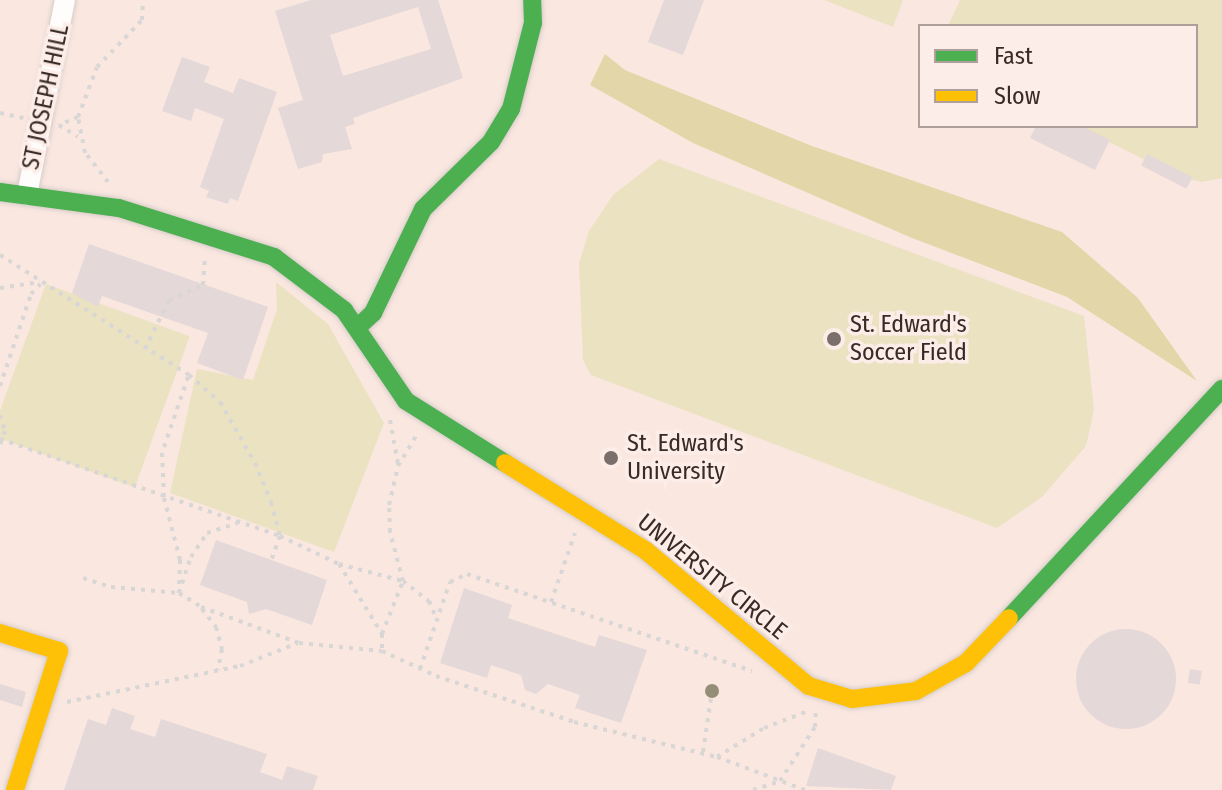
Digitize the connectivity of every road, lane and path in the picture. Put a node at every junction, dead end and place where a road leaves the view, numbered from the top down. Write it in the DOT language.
graph roads {
  1 [pos="65,0"];
  2 [pos="143,0"];
  3 [pos="532,0"];
  4 [pos="0,113"];
  5 [pos="78,117"];
  6 [pos="25,119"];
  7 [pos="78,137"];
  8 [pos="111,184"];
  9 [pos="0,192"];
  10 [pos="27,195"];
  11 [pos="205,247"];
  12 [pos="0,255"];
  13 [pos="42,282"];
  14 [pos="0,288"];
  15 [pos="358,327"];
  16 [pos="145,349"];
  17 [pos="189,375"];
  18 [pos="0,386"];
  19 [pos="1222,389"];
  20 [pos="0,415"];
  21 [pos="431,417"];
  22 [pos="390,420"];
  23 [pos="1,438"];
  24 [pos="0,445"];
  25 [pos="398,466"];
  26 [pos="164,498"];
  27 [pos="587,514"];
  28 [pos="240,523"];
  29 [pos="280,536"];
  30 [pos="270,563"];
  31 [pos="339,564"];
  32 [pos="83,578"];
  33 [pos="403,581"];
  34 [pos="179,593"];
  35 [pos="551,602"];
  36 [pos="201,607"];
  37 [pos="436,617"];
  38 [pos="0,633"];
  39 [pos="382,634"];
  40 [pos="299,643"];
  41 [pos="382,651"];
  42 [pos="420,669"];
  43 [pos="217,671"];
  44 [pos="761,674"];
  45 [pos="712,691"];
  46 [pos="61,702"];
  47 [pos="703,753"];
  48 [pos="717,757"];
  49 [pos="780,781"];
  50 [pos="15,790"];
  51 [pos="753,790"];
  52 [pos="805,790"];
  1 -- 10 [label="street, ST JOSEPH HILL"];
  2 -- 5 [label="path"];
  3 -- 15 [label="street"];
  4 -- 6 [label="path"];
  5 -- 7 [label="path"];
  5 -- 7 [label="path"];
  7 -- 8 [label="path"];
  9 -- 10 [label="street, UNIVERSITY CIRCLE"];
  10 -- 15 [label="street, UNIVERSITY CIRCLE"];
  11 -- 16 [label="path"];
  12 -- 13 [label="path"];
  13 -- 14 [label="path"];
  13 -- 16 [label="path"];
  13 -- 18 [label="path"];
  15 -- 21 [label="street, UNIVERSITY CIRCLE"];
  16 -- 17 [label="path"];
  17 -- 26 [label="path"];
  17 -- 29 [label="path"];
  19 -- 27 [label="street, UNIVERSITY CIRCLE"];
  20 -- 23 [label="path"];
  21 -- 25 [label="path"];
  21 -- 27 [label="street, UNIVERSITY CIRCLE"];
  22 -- 25 [label="path"];
  23 -- 24 [label="path"];
  23 -- 26 [label="path"];
  25 -- 33 [label="path"];
  26 -- 28 [label="path"];
  26 -- 34 [label="path"];
  27 -- 35 [label="path"];
  28 -- 29 [label="path"];
  28 -- 34 [label="path"];
  29 -- 30 [label="path"];
  29 -- 31 [label="path"];
  31 -- 33 [label="path"];
  31 -- 39 [label="path"];
  32 -- 34 [label="path"];
  33 -- 37 [label="path"];
  33 -- 39 [label="path"];
  34 -- 36 [label="path"];
  35 -- 37 [label="path"];
  35 -- 44 [label="path"];
  36 -- 40 [label="path"];
  36 -- 43 [label="path"];
  37 -- 42 [label="path"];
  38 -- 50 [label="street"];
  39 -- 41 [label="path"];
  40 -- 41 [label="path"];
  40 -- 43 [label="path"];
  41 -- 42 [label="path"];
  42 -- 47 [label="path"];
  43 -- 46 [label="path"];
  45 -- 47 [label="path"];
  47 -- 48 [label="path"];
  48 -- 49 [label="path"];
  48 -- 49 [label="path"];
  49 -- 51 [label="path"];
  49 -- 52 [label="path"];
}
